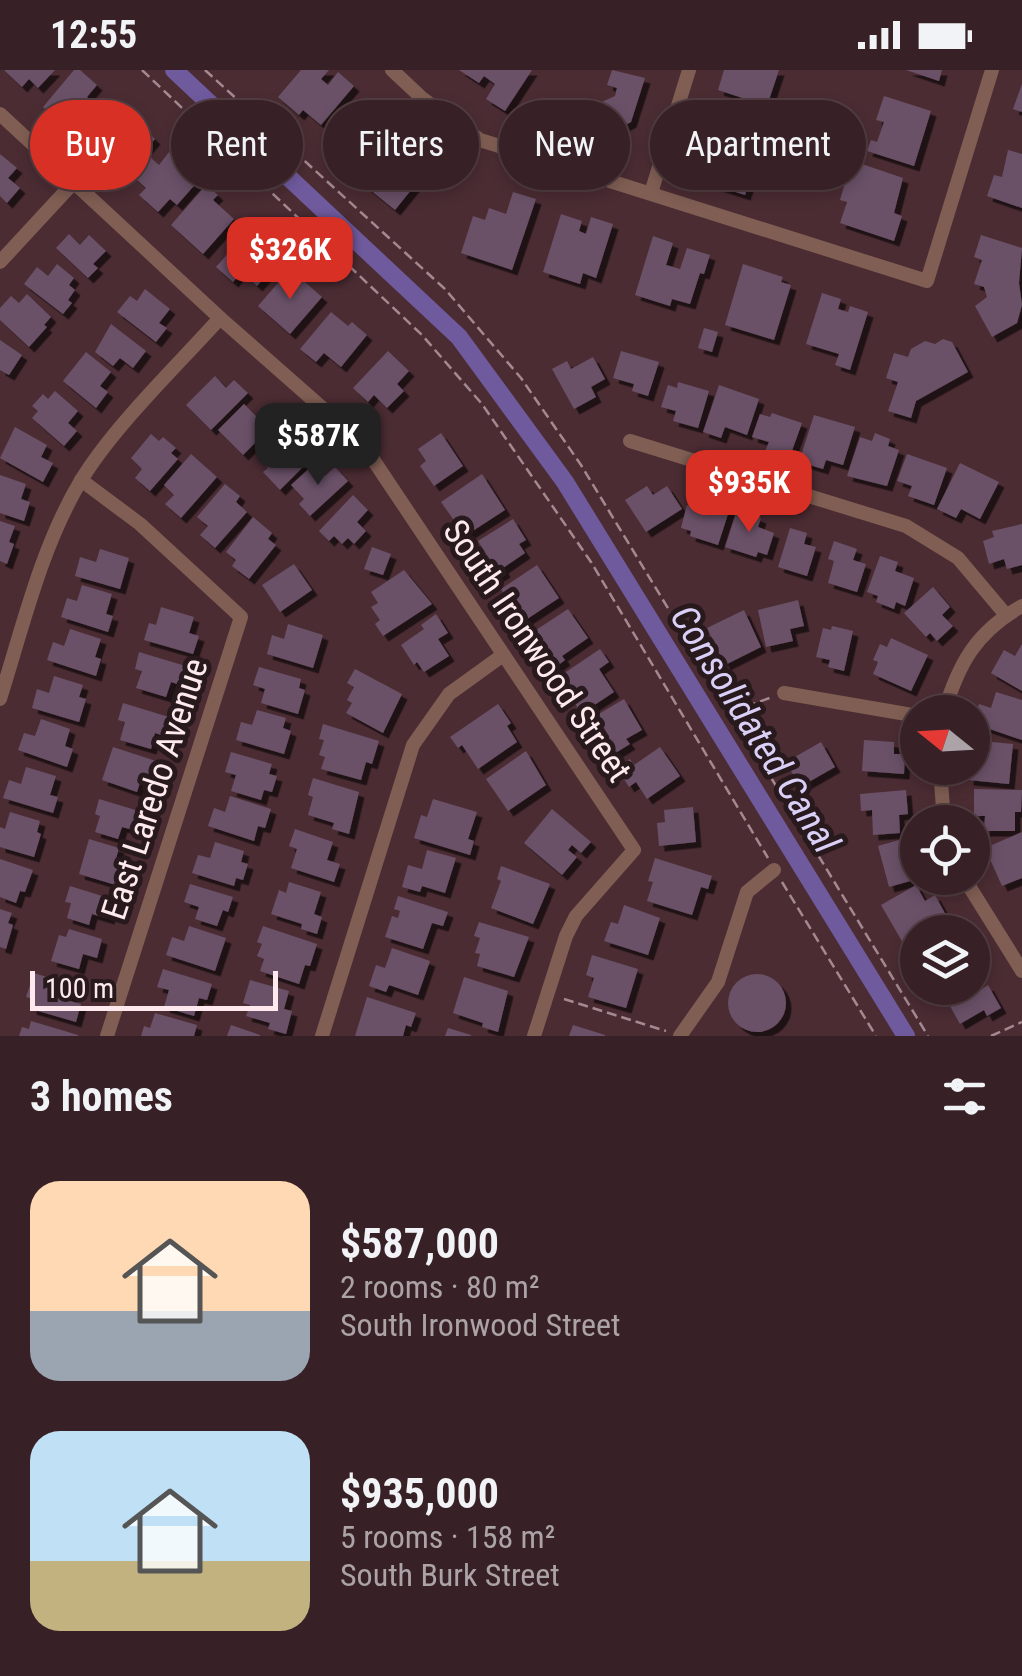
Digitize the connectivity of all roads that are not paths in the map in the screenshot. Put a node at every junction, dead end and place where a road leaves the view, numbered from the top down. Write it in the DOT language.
graph roads {
  1 [pos="392,70"];
  2 [pos="688,70"];
  3 [pos="992,70"];
  4 [pos="0,114"];
  5 [pos="30,141"];
  6 [pos="67,190"];
  7 [pos="85,190"];
  8 [pos="651,193"];
  9 [pos="0,262"];
  10 [pos="220,318"];
  11 [pos="630,441"];
  12 [pos="81,480"];
  13 [pos="1022,606"];
  14 [pos="1006,615"];
  15 [pos="503,655"];
  16 [pos="784,693"];
  17 [pos="949,695"];
  18 [pos="0,699"];
  19 [pos="900,713"];
  20 [pos="774,870"];
  21 [pos="975,895"];
  22 [pos="1022,971"];
  23 [pos="108,1036"];
  24 [pos="322,1036"];
  25 [pos="534,1036"];
  26 [pos="680,1036"];
  1 -- 8 [label="street"];
  2 -- 8 [label="street"];
  3 -- 8 [label="street"];
  4 -- 5 [label="street, South Ironwood Street"];
  6 -- 9 [label="street"];
  7 -- 10 [label="street, South Ironwood Street"];
  10 -- 12 [label="street"];
  10 -- 15 [label="street, South Ironwood Street"];
  11 -- 14 [label="street"];
  12 -- 18 [label="street"];
  12 -- 23 [label="street, East Laredo Avenue"];
  13 -- 14 [label="street"];
  14 -- 17 [label="street"];
  15 -- 24 [label="street"];
  15 -- 25 [label="street, South Ironwood Street"];
  16 -- 19 [label="street"];
  20 -- 26 [label="street"];
  21 -- 22 [label="street"];
}
